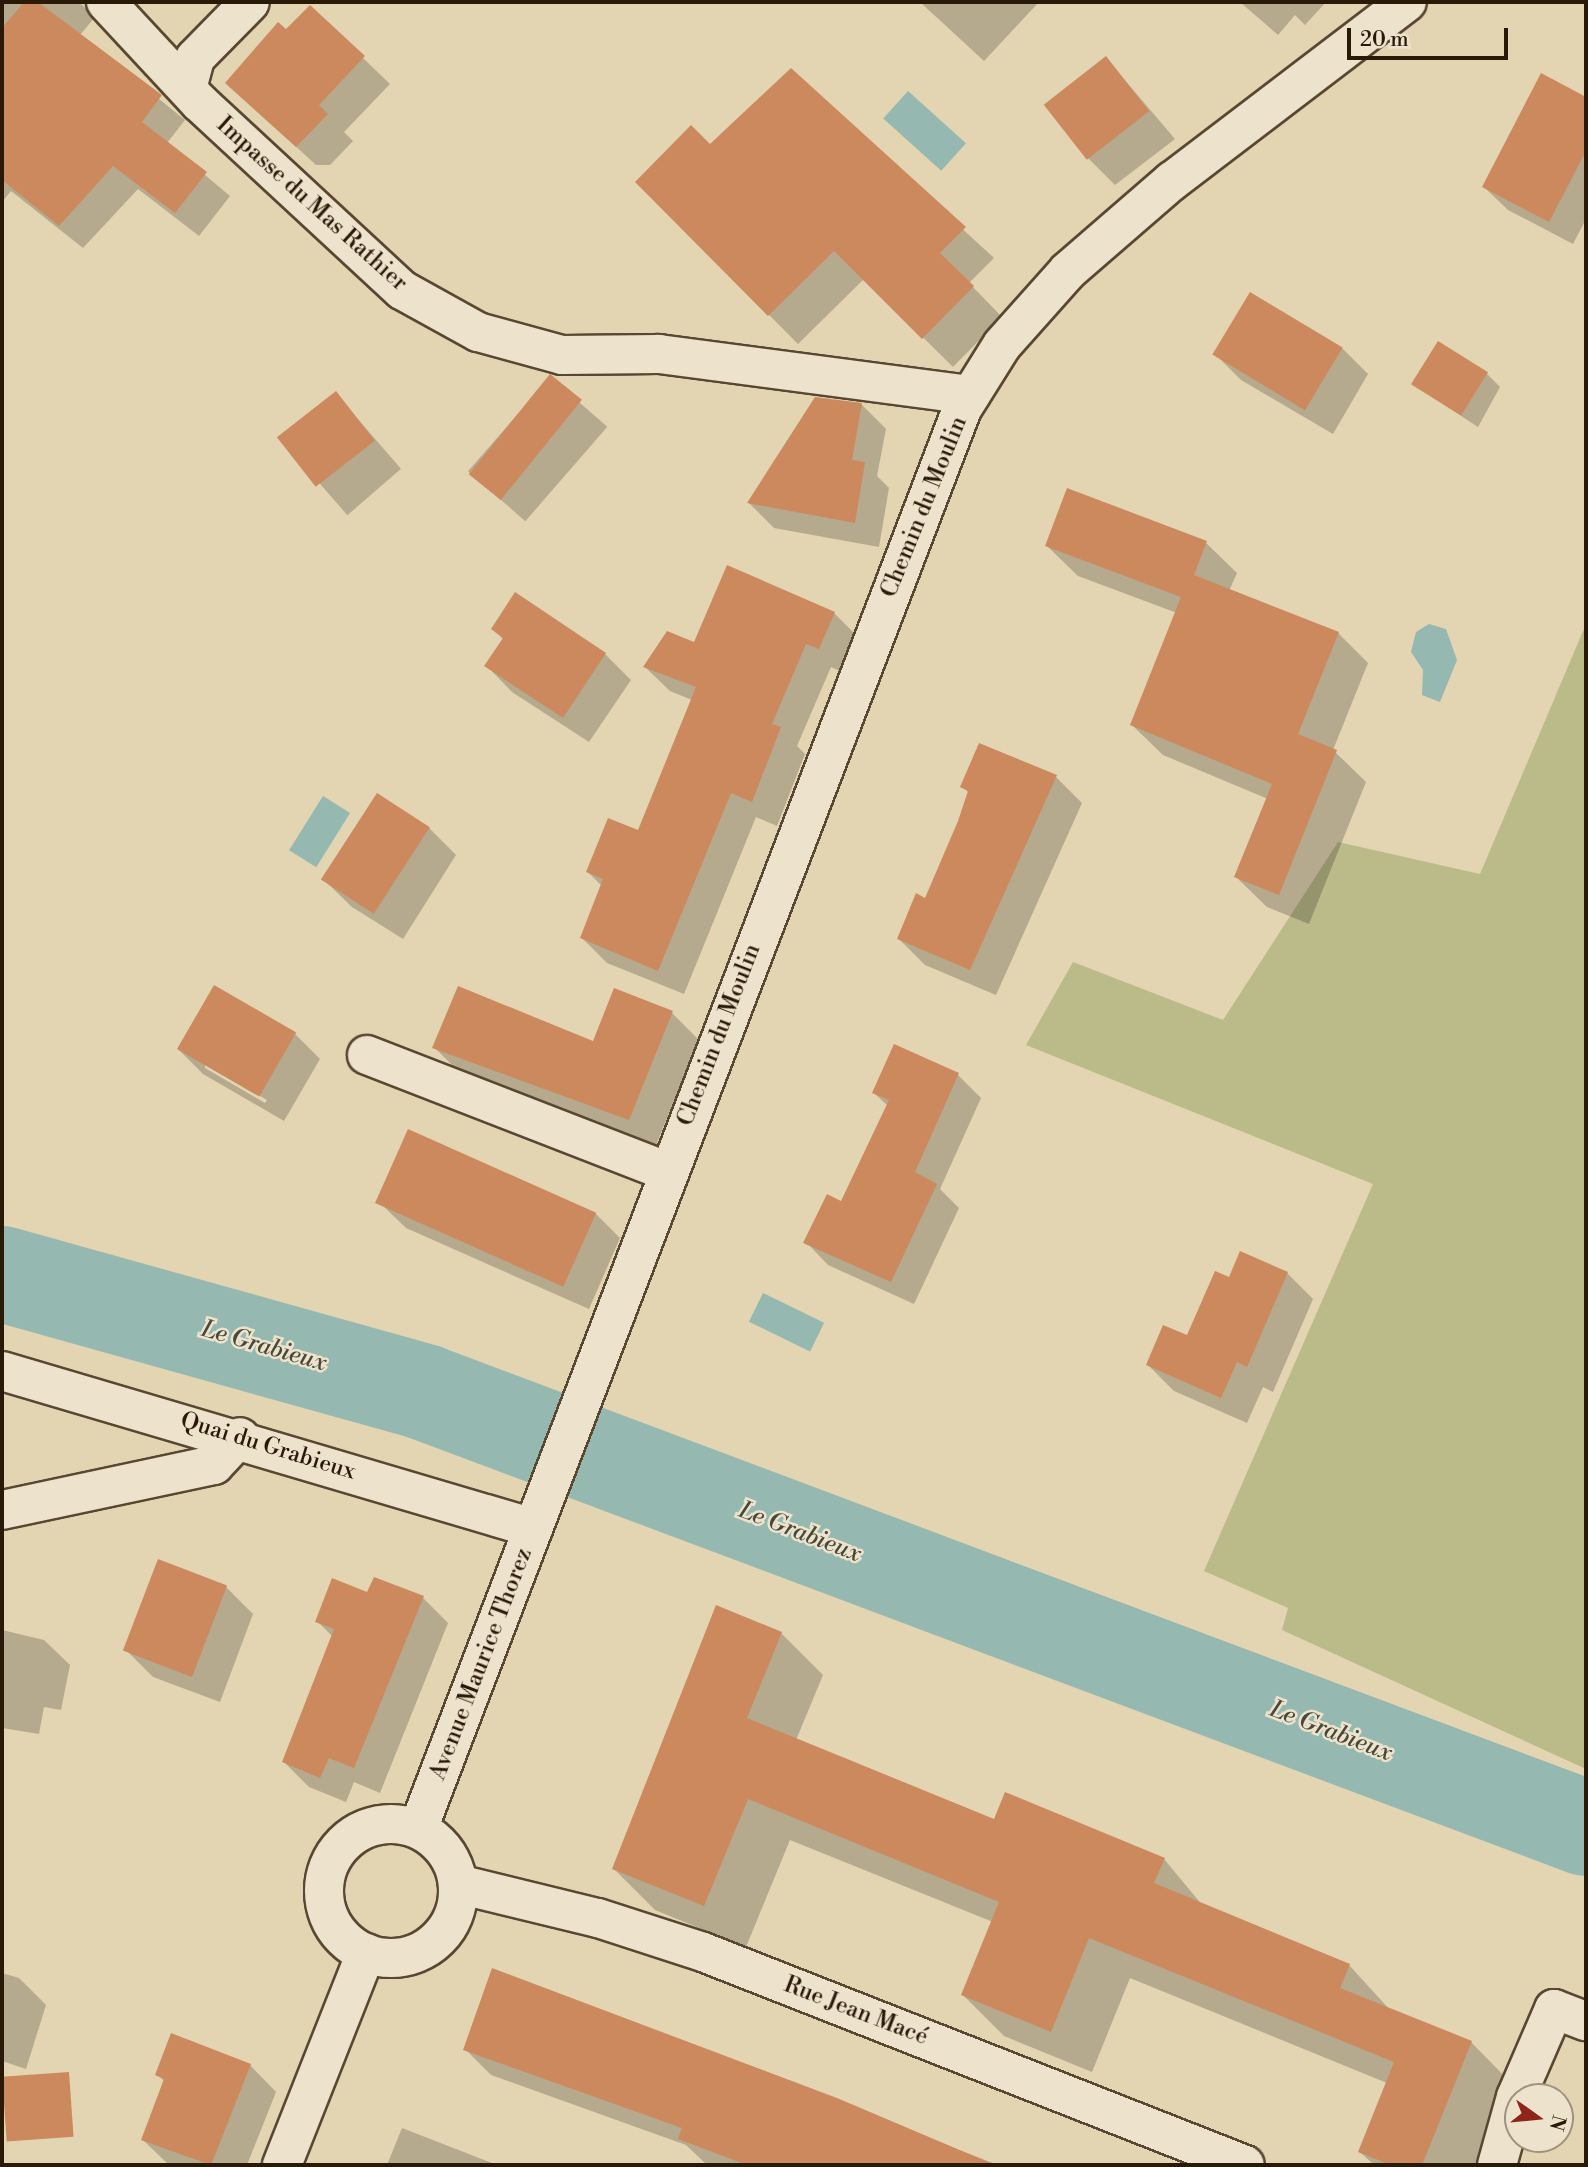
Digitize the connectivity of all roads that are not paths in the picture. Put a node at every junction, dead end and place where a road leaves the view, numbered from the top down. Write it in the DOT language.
graph roads {
  1 [pos="106,2"];
  2 [pos="250,2"];
  3 [pos="1407,2"];
  4 [pos="188,85"];
  5 [pos="970,395"];
  6 [pos="367,1055"];
  7 [pos="668,1172"];
  8 [pos="598,1361"];
  9 [pos="2,1371"];
  10 [pos="240,1437"];
  11 [pos="2,1510"];
  12 [pos="539,1514"];
  13 [pos="418,1829"];
  14 [pos="458,1884"];
  15 [pos="366,1953"];
  16 [pos="1586,2021"];
  17 [pos="282,2165"];
  18 [pos="1245,2165"];
  19 [pos="1497,2165"];
  1 -- 4 [label="street, Impasse du Mas Rathier"];
  2 -- 4 [label="street"];
  3 -- 5 [label="street, Chemin du Moulin"];
  4 -- 5 [label="street, Impasse du Mas Rathier"];
  5 -- 7 [label="street, Chemin du Moulin"];
  6 -- 7 [label="street"];
  7 -- 8 [label="street, Chemin du Moulin"];
  8 -- 12 [label="street, Avenue Maurice Thorez"];
  9 -- 10 [label="street, Quai du Grabieux"];
  10 -- 11 [label="street"];
  10 -- 12 [label="street, Quai du Grabieux"];
  12 -- 13 [label="street, Avenue Maurice Thorez"];
  13 -- 14 [label="street"];
  13 -- 15 [label="street"];
  14 -- 15 [label="street"];
  14 -- 18 [label="street, Rue Jean Macé"];
  15 -- 17 [label="street"];
  16 -- 19 [label="street"];
}
